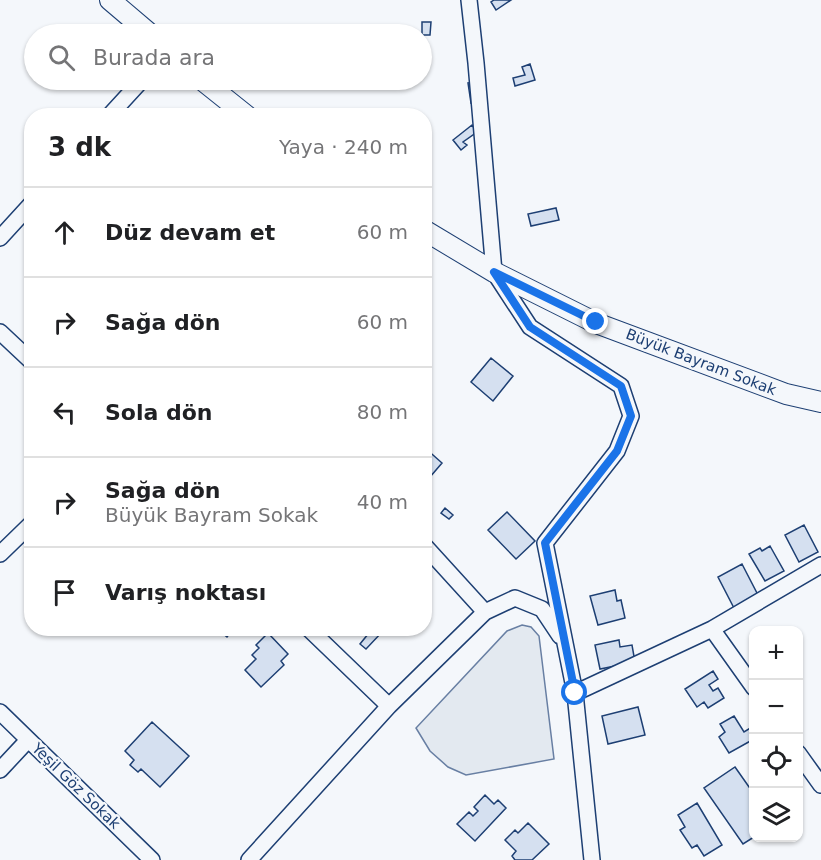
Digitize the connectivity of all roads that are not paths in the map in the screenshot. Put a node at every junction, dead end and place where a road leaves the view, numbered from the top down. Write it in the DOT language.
graph roads {
  1 [pos="110,0"];
  2 [pos="469,0"];
  3 [pos="138,24"];
  4 [pos="133,90"];
  5 [pos="214,90"];
  6 [pos="117,108"];
  7 [pos="237,108"];
  8 [pos="24,212"];
  9 [pos="432,235"];
  10 [pos="0,238"];
  11 [pos="494,272"];
  12 [pos="0,332"];
  13 [pos="24,354"];
  14 [pos="821,402"];
  15 [pos="24,531"];
  16 [pos="0,554"];
  17 [pos="432,554"];
  18 [pos="821,565"];
  19 [pos="485,612"];
  20 [pos="712,629"];
  21 [pos="316,636"];
  22 [pos="565,644"];
  23 [pos="749,682"];
  24 [pos="575,693"];
  25 [pos="389,706"];
  26 [pos="0,712"];
  27 [pos="28,740"];
  28 [pos="803,760"];
  29 [pos="0,770"];
  30 [pos="821,784"];
  31 [pos="152,860"];
  32 [pos="249,860"];
  33 [pos="592,860"];
  1 -- 3 [label="street"];
  2 -- 11 [label="street"];
  4 -- 6 [label="street"];
  5 -- 7 [label="street"];
  8 -- 10 [label="street"];
  9 -- 11 [label="street, Büyük Bayram Sokak"];
  11 -- 14 [label="street, Büyük Bayram Sokak"];
  11 -- 22 [label="street"];
  12 -- 13 [label="street"];
  15 -- 16 [label="street"];
  17 -- 19 [label="street"];
  18 -- 20 [label="street"];
  19 -- 22 [label="street"];
  19 -- 25 [label="street"];
  20 -- 23 [label="street"];
  20 -- 24 [label="street"];
  21 -- 25 [label="street"];
  22 -- 24 [label="street"];
  24 -- 33 [label="street"];
  25 -- 32 [label="street"];
  26 -- 27 [label="street, Yeşil Göz Sokak"];
  27 -- 29 [label="street"];
  27 -- 31 [label="street, Yeşil Göz Sokak"];
  28 -- 30 [label="street"];
}
